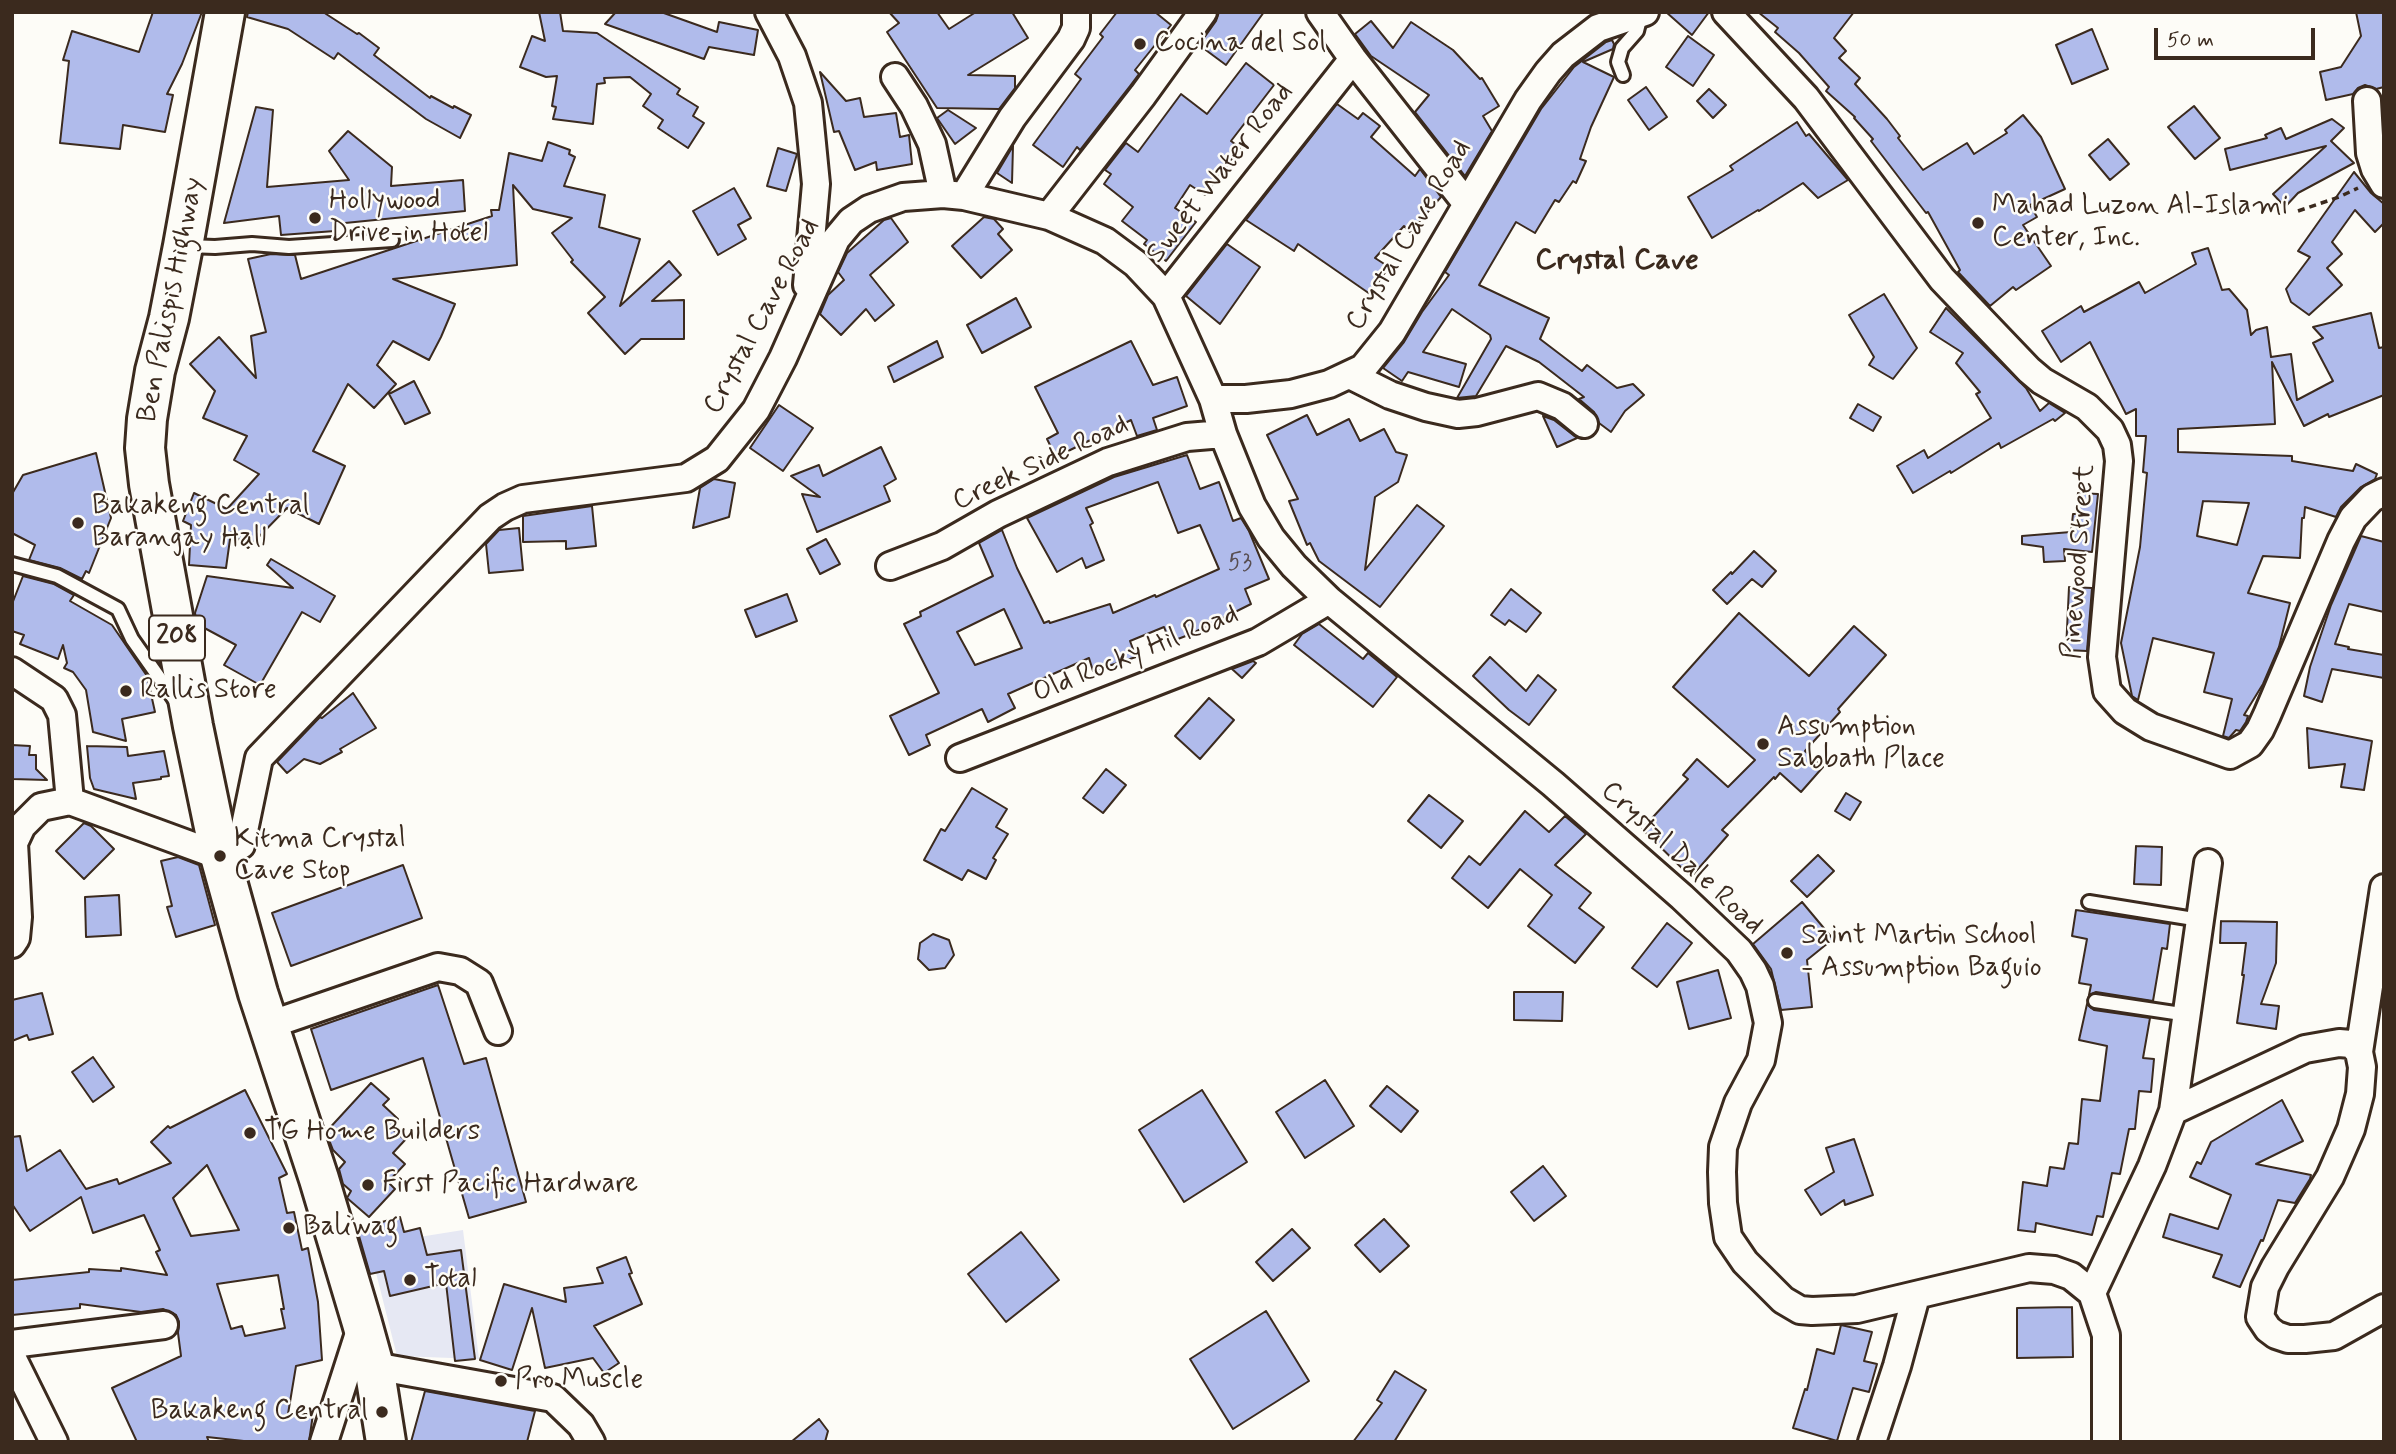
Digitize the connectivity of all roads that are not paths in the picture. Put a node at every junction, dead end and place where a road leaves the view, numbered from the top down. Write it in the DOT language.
graph roads {
  1 [pos="225,12"];
  2 [pos="769,12"];
  3 [pos="1076,12"];
  4 [pos="1203,12"];
  5 [pos="1320,12"];
  6 [pos="1726,12"];
  7 [pos="1643,14"];
  8 [pos="1602,20"];
  9 [pos="1353,59"];
  10 [pos="1623,75"];
  11 [pos="895,77"];
  12 [pos="2367,101"];
  13 [pos="2382,181"];
  14 [pos="954,195"];
  15 [pos="1467,204"];
  16 [pos="1049,216"];
  17 [pos="392,240"];
  18 [pos="183,246"];
  19 [pos="1166,296"];
  20 [pos="806,303"];
  21 [pos="1350,376"];
  22 [pos="1213,399"];
  23 [pos="1584,424"];
  24 [pos="1223,434"];
  25 [pos="2384,492"];
  26 [pos="12,564"];
  27 [pos="890,566"];
  28 [pos="1329,600"];
  29 [pos="12,671"];
  30 [pos="193,726"];
  31 [pos="960,758"];
  32 [pos="70,801"];
  33 [pos="220,856"];
  34 [pos="2208,863"];
  35 [pos="2384,888"];
  36 [pos="2089,902"];
  37 [pos="2200,920"];
  38 [pos="12,944"];
  39 [pos="2095,1001"];
  40 [pos="2188,1015"];
  41 [pos="269,1025"];
  42 [pos="498,1031"];
  43 [pos="2360,1052"];
  44 [pos="2173,1111"];
  45 [pos="2092,1293"];
  46 [pos="1916,1296"];
  47 [pos="2384,1308"];
  48 [pos="362,1323"];
  49 [pos="164,1325"];
  50 [pos="12,1344"];
  51 [pos="12,1357"];
  52 [pos="374,1366"];
  53 [pos="54,1442"];
  54 [pos="324,1442"];
  55 [pos="386,1442"];
  56 [pos="591,1442"];
  57 [pos="1871,1442"];
  58 [pos="2106,1442"];
  1 -- 18 [label="main road, Ben Palispis Highway / 208"];
  2 -- 20 [label="street"];
  3 -- 14 [label="street"];
  4 -- 16 [label="street"];
  5 -- 9 [label="street"];
  6 -- 25 [label="street, Pinewood Street"];
  7 -- 8 [label="street, Crystal Cave Road"];
  7 -- 10 [label="lane"];
  8 -- 15 [label="street, Crystal Cave Road"];
  9 -- 15 [label="street"];
  9 -- 19 [label="street, Sweet Water Road"];
  11 -- 14 [label="street"];
  12 -- 13 [label="street"];
  14 -- 16 [label="street, Crystal Cave Road"];
  14 -- 20 [label="street, Crystal Cave Road"];
  15 -- 21 [label="street, Crystal Cave Road"];
  16 -- 19 [label="street, Crystal Cave Road"];
  17 -- 18 [label="lane"];
  18 -- 30 [label="main road, Ben Palispis Highway / 208"];
  19 -- 22 [label="street, Crystal Cave Road"];
  20 -- 33 [label="street, Crystal Cave Road"];
  21 -- 22 [label="street, Crystal Cave Road"];
  21 -- 23 [label="street"];
  22 -- 24 [label="street, Crystal Dale Road"];
  24 -- 27 [label="street, Creek Side Road"];
  24 -- 28 [label="street, Crystal Dale Road"];
  26 -- 30 [label="lane"];
  28 -- 31 [label="street, Old Rocky Hil Road"];
  28 -- 46 [label="street, Crystal Dale Road"];
  29 -- 32 [label="street"];
  30 -- 33 [label="main road, Ben Palispis Highway / 208"];
  32 -- 33 [label="street"];
  32 -- 38 [label="street"];
  33 -- 41 [label="main road, Ben Palispis Highway / 208"];
  34 -- 37 [label="street"];
  35 -- 43 [label="street"];
  36 -- 37 [label="lane"];
  37 -- 40 [label="street"];
  39 -- 40 [label="lane"];
  40 -- 44 [label="street"];
  41 -- 42 [label="street"];
  41 -- 48 [label="main road, Ben Palispis Highway / 208"];
  43 -- 44 [label="street"];
  43 -- 47 [label="street"];
  44 -- 45 [label="street"];
  45 -- 46 [label="street, Crystal Dale Road"];
  45 -- 58 [label="street"];
  46 -- 57 [label="street"];
  48 -- 52 [label="main road, Ben Palispis Highway / 208"];
  48 -- 54 [label="street"];
  49 -- 50 [label="street"];
  51 -- 53 [label="street"];
  52 -- 55 [label="main road, Ben Palispis Highway / 208"];
  52 -- 56 [label="street"];
}
